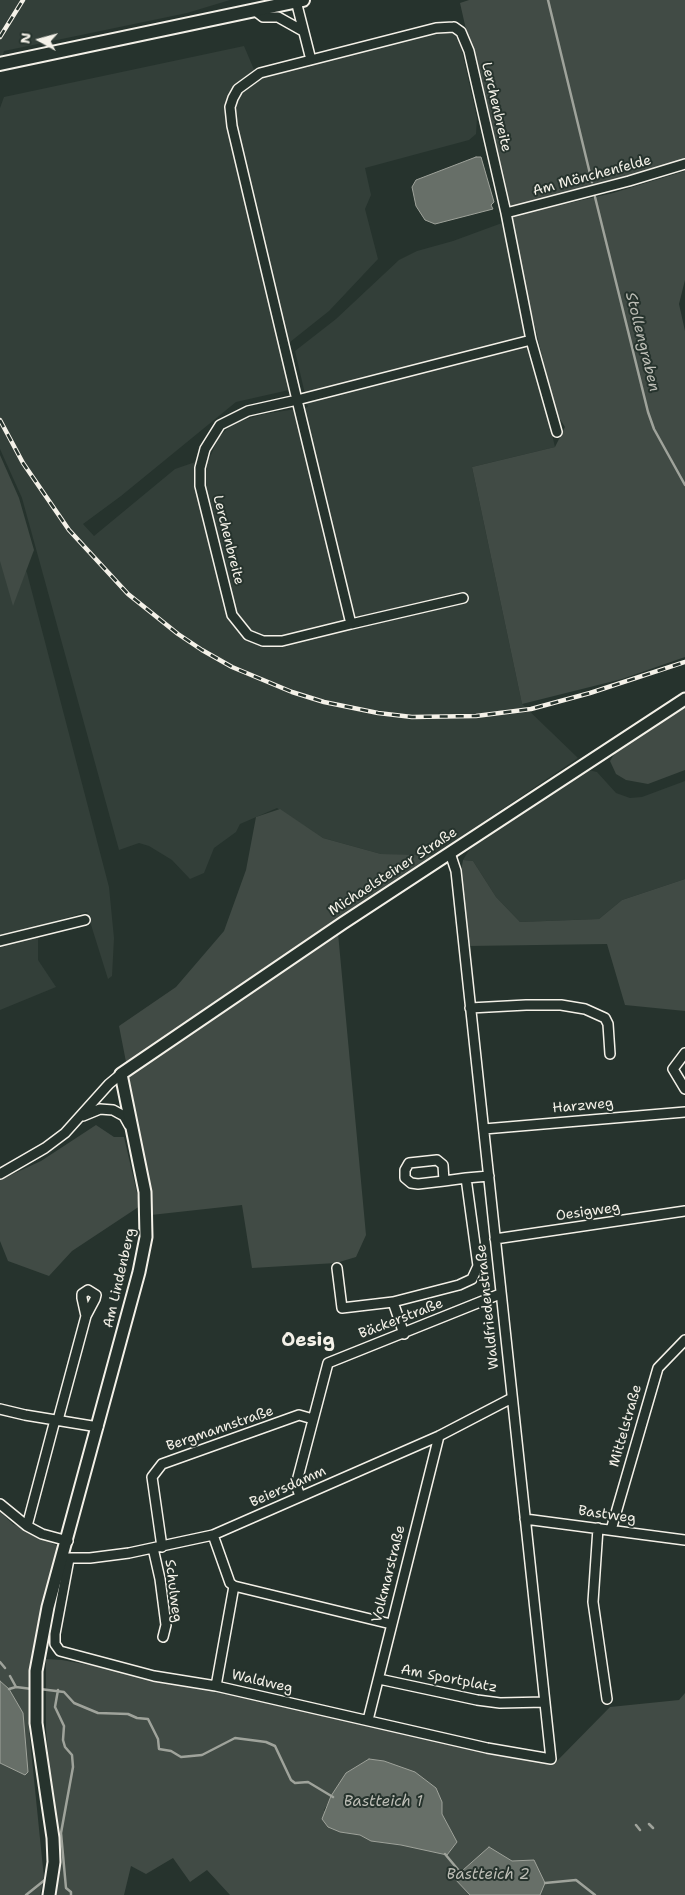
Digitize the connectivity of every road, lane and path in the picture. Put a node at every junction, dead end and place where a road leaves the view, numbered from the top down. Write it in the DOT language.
graph roads {
  1 [pos="299,1"];
  2 [pos="254,10"];
  3 [pos="303,31"];
  4 [pos="311,60"];
  5 [pos="0,64"];
  6 [pos="685,164"];
  7 [pos="506,213"];
  8 [pos="531,340"];
  9 [pos="297,400"];
  10 [pos="556,432"];
  11 [pos="463,598"];
  12 [pos="351,624"];
  13 [pos="685,699"];
  14 [pos="450,853"];
  15 [pos="85,920"];
  16 [pos="0,941"];
  17 [pos="470,1008"];
  18 [pos="685,1053"];
  19 [pos="610,1054"];
  20 [pos="120,1074"];
  21 [pos="685,1089"];
  22 [pos="685,1112"];
  23 [pos="80,1117"];
  24 [pos="130,1126"];
  25 [pos="484,1129"];
  26 [pos="0,1174"];
  27 [pos="489,1176"];
  28 [pos="466,1178"];
  29 [pos="444,1181"];
  30 [pos="685,1212"];
  31 [pos="495,1239"];
  32 [pos="337,1268"];
  33 [pos="500,1294"];
  34 [pos="393,1302"];
  35 [pos="86,1316"];
  36 [pos="404,1334"];
  37 [pos="685,1340"];
  38 [pos="512,1398"];
  39 [pos="0,1409"];
  40 [pos="313,1419"];
  41 [pos="57,1420"];
  42 [pos="98,1427"];
  43 [pos="439,1436"];
  44 [pos="300,1496"];
  45 [pos="0,1504"];
  46 [pos="526,1519"];
  47 [pos="27,1526"];
  48 [pos="598,1528"];
  49 [pos="611,1530"];
  50 [pos="213,1535"];
  51 [pos="685,1540"];
  52 [pos="158,1548"];
  53 [pos="67,1551"];
  54 [pos="234,1586"];
  55 [pos="392,1624"];
  56 [pos="162,1637"];
  57 [pos="378,1679"];
  58 [pos="216,1686"];
  59 [pos="607,1699"];
  60 [pos="545,1702"];
  61 [pos="368,1720"];
  62 [pos="552,1759"];
  63 [pos="49,1895"];
  1 -- 2 [label="main road"];
  1 -- 3 [label="street"];
  2 -- 3 [label="street"];
  2 -- 5 [label="main road"];
  3 -- 4 [label="street"];
  4 -- 7 [label="street, Lerchenbreite"];
  4 -- 9 [label="street, Lerchenbreite"];
  6 -- 7 [label="street, Am Mönchenfelde"];
  7 -- 8 [label="street, Lerchenbreite"];
  8 -- 9 [label="street, Lerchenbreite"];
  8 -- 10 [label="street, Lerchenbreite"];
  9 -- 12 [label="street, Lerchenbreite"];
  9 -- 12 [label="street, Lerchenbreite"];
  11 -- 12 [label="street, Lerchenbreite"];
  13 -- 14 [label="street, Michaelsteiner Straße"];
  14 -- 17 [label="street, Waldfriedenstraße"];
  14 -- 20 [label="street, Michaelsteiner Straße"];
  15 -- 16 [label="street"];
  17 -- 19 [label="street"];
  17 -- 25 [label="street, Waldfriedenstraße"];
  18 -- 21 [label="street"];
  20 -- 23 [label="street"];
  20 -- 24 [label="street, Am Lindenberg"];
  22 -- 25 [label="street, Harzweg"];
  23 -- 24 [label="street"];
  23 -- 26 [label="street"];
  24 -- 42 [label="street, Am Lindenberg"];
  25 -- 27 [label="street, Waldfriedenstraße"];
  27 -- 28 [label="street"];
  27 -- 31 [label="street, Waldfriedenstraße"];
  28 -- 29 [label="street"];
  28 -- 34 [label="street"];
  30 -- 31 [label="street, Oesigweg"];
  31 -- 33 [label="street, Waldfriedenstraße"];
  32 -- 34 [label="street"];
  33 -- 36 [label="street, Bäckerstraße"];
  33 -- 38 [label="street, Waldfriedenstraße"];
  34 -- 36 [label="street"];
  35 -- 41 [label="street, Am Lindenberg"];
  36 -- 40 [label="street, Bäckerstraße"];
  37 -- 49 [label="street, Mittelstraße"];
  38 -- 43 [label="street, Beiersdamm"];
  38 -- 46 [label="street, Waldfriedenstraße"];
  39 -- 41 [label="street"];
  40 -- 44 [label="street, Bäckerstraße"];
  40 -- 52 [label="street, Bergmannstraße"];
  41 -- 42 [label="street"];
  41 -- 47 [label="street, Am Lindenberg"];
  42 -- 53 [label="street, Am Lindenberg"];
  43 -- 44 [label="street, Beiersdamm"];
  43 -- 55 [label="street, Volkmarstraße"];
  44 -- 50 [label="street, Beiersdamm"];
  45 -- 47 [label="street"];
  46 -- 48 [label="street, Bastweg"];
  46 -- 60 [label="street, Waldfriedenstraße"];
  47 -- 53 [label="street"];
  48 -- 49 [label="street, Bastweg"];
  48 -- 59 [label="street"];
  49 -- 51 [label="street, Bastweg"];
  50 -- 52 [label="street, Beiersdamm"];
  50 -- 54 [label="street"];
  52 -- 53 [label="street, Beiersdamm"];
  52 -- 56 [label="street, Schulweg"];
  53 -- 58 [label="street, Waldweg"];
  53 -- 63 [label="street, Am Lindenberg"];
  54 -- 55 [label="street"];
  54 -- 58 [label="street"];
  55 -- 57 [label="street, Volkmarstraße"];
  57 -- 60 [label="street, Am Sportplatz"];
  57 -- 61 [label="street, Volkmarstraße"];
  58 -- 61 [label="street, Waldweg"];
  60 -- 62 [label="street, Waldfriedenstraße"];
  61 -- 62 [label="street, Waldweg"];
}
